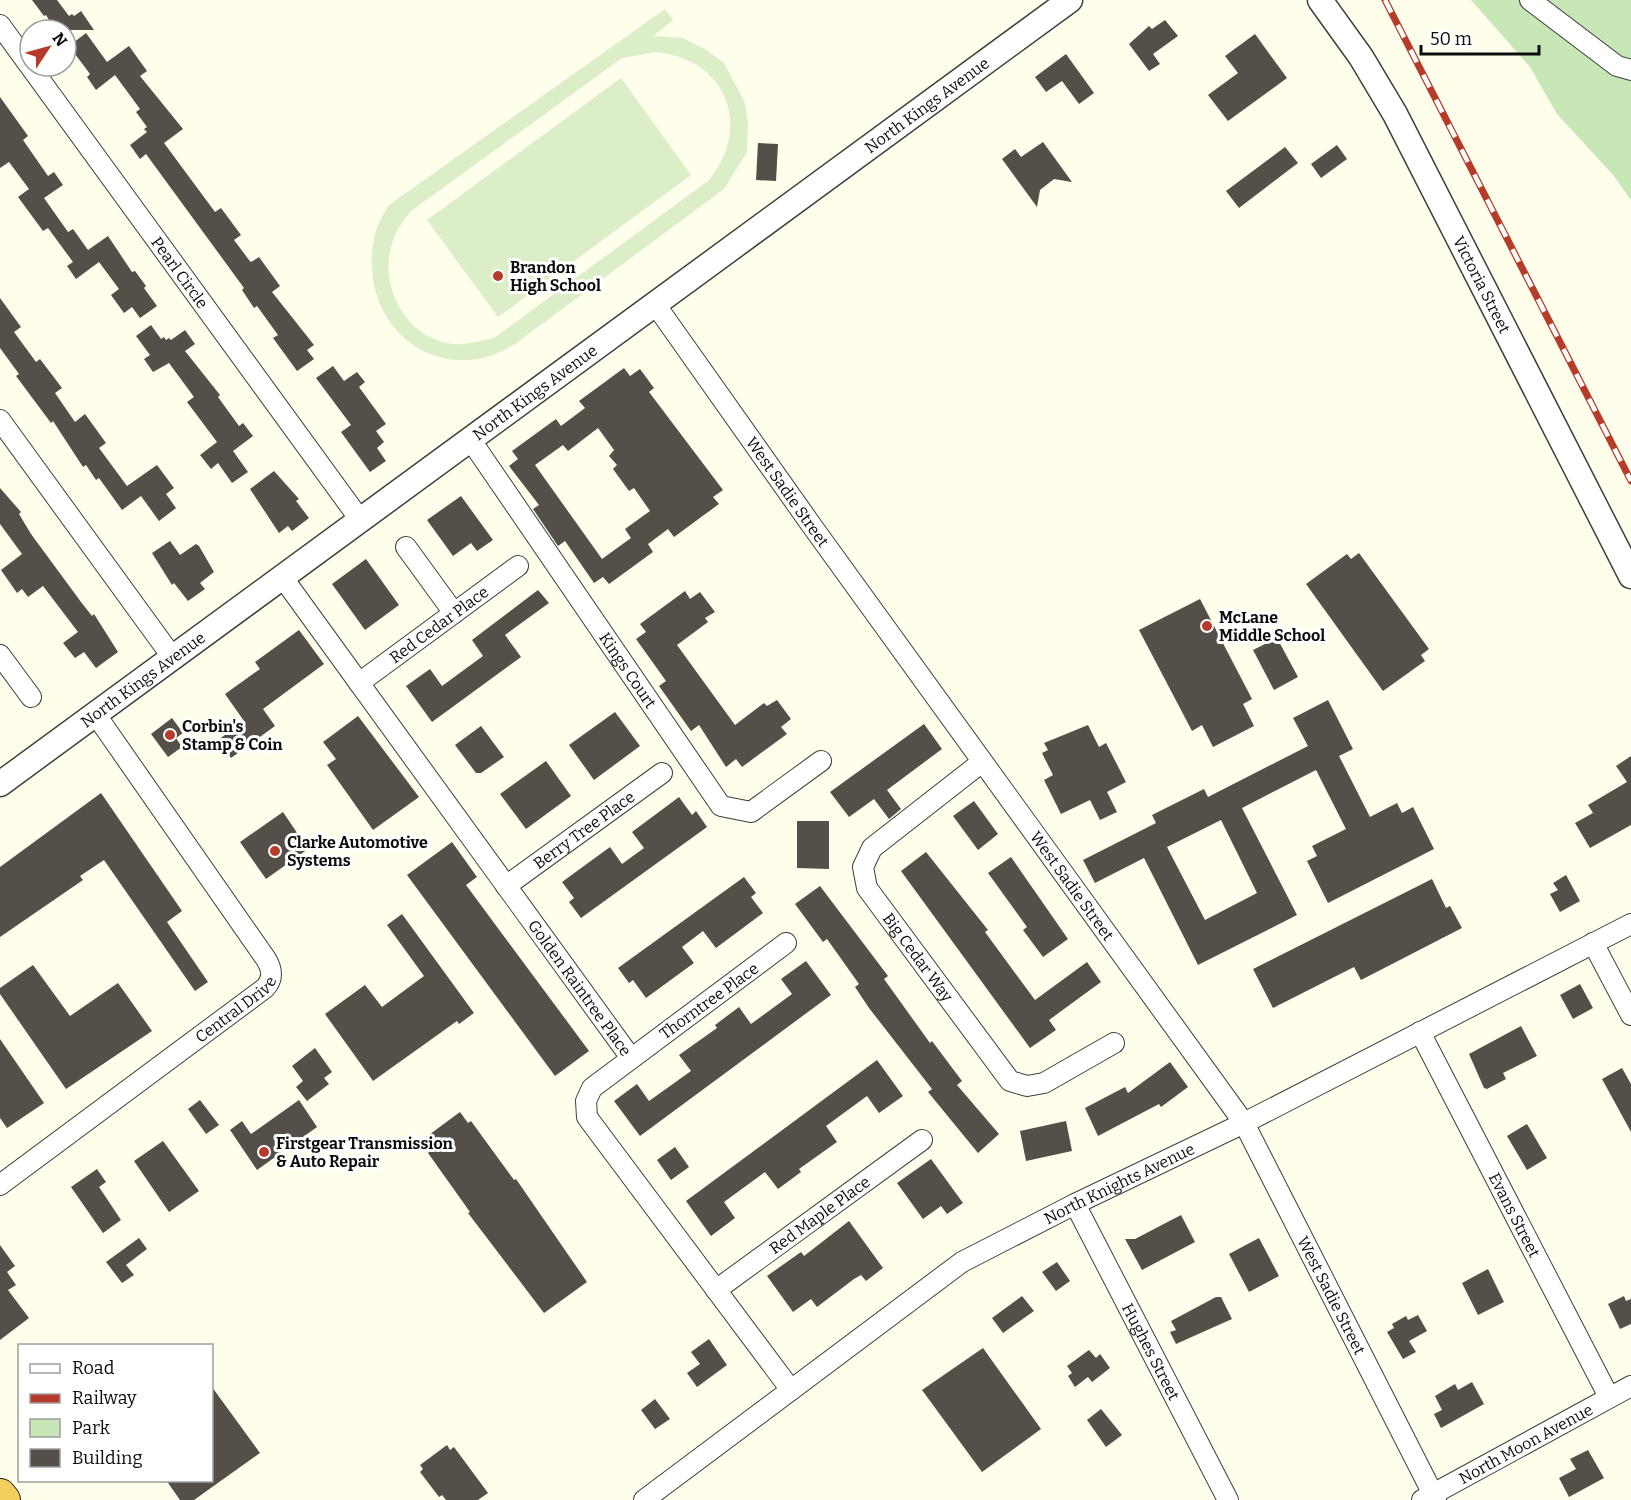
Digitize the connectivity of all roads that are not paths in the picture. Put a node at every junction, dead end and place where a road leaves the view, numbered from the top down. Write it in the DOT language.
graph roads {
  1 [pos="1070,0"];
  2 [pos="1320,0"];
  3 [pos="1530,0"];
  4 [pos="0,25"];
  5 [pos="1631,70"];
  6 [pos="655,304"];
  7 [pos="0,420"];
  8 [pos="470,439"];
  9 [pos="361,521"];
  10 [pos="406,548"];
  11 [pos="518,566"];
  12 [pos="1631,576"];
  13 [pos="283,578"];
  14 [pos="454,613"];
  15 [pos="0,655"];
  16 [pos="173,658"];
  17 [pos="359,683"];
  18 [pos="30,697"];
  19 [pos="96,715"];
  20 [pos="821,761"];
  21 [pos="982,762"];
  22 [pos="662,773"];
  23 [pos="0,784"];
  24 [pos="506,886"];
  25 [pos="1631,924"];
  26 [pos="1593,943"];
  27 [pos="786,944"];
  28 [pos="1631,1015"];
  29 [pos="1420,1032"];
  30 [pos="1114,1043"];
  31 [pos="631,1058"];
  32 [pos="1244,1124"];
  33 [pos="922,1140"];
  34 [pos="0,1185"];
  35 [pos="1075,1203"];
  36 [pos="716,1290"];
  37 [pos="1631,1386"];
  38 [pos="791,1390"];
  39 [pos="1609,1398"];
  40 [pos="0,1495"];
  41 [pos="1430,1498"];
  42 [pos="4,1500"];
  43 [pos="644,1500"];
  44 [pos="1228,1500"];
  1 -- 6 [label="street, North Kings Avenue"];
  2 -- 12 [label="street, Victoria Street"];
  3 -- 5 [label="street"];
  4 -- 9 [label="street, Pearl Circle"];
  6 -- 8 [label="street, North Kings Avenue"];
  6 -- 21 [label="street, West Sadie Street"];
  7 -- 16 [label="street"];
  8 -- 9 [label="street, North Kings Avenue"];
  8 -- 20 [label="street, Kings Court"];
  9 -- 13 [label="street, North Kings Avenue"];
  10 -- 14 [label="street"];
  11 -- 14 [label="street, Red Cedar Place"];
  13 -- 16 [label="street, North Kings Avenue"];
  13 -- 17 [label="street, Golden Raintree Place"];
  14 -- 17 [label="street, Red Cedar Place"];
  15 -- 18 [label="street"];
  16 -- 19 [label="street, North Kings Avenue"];
  17 -- 24 [label="street, Golden Raintree Place"];
  19 -- 23 [label="street, North Kings Avenue"];
  19 -- 34 [label="street, Central Drive"];
  21 -- 30 [label="street, Big Cedar Way"];
  21 -- 32 [label="street, West Sadie Street"];
  22 -- 24 [label="street, Berry Tree Place"];
  24 -- 31 [label="street, Golden Raintree Place"];
  25 -- 26 [label="street, North Knights Avenue"];
  26 -- 28 [label="street"];
  26 -- 29 [label="street, North Knights Avenue"];
  27 -- 31 [label="street, Thorntree Place"];
  29 -- 32 [label="street, North Knights Avenue"];
  29 -- 39 [label="street, Evans Street"];
  31 -- 36 [label="street, Golden Raintree Place"];
  32 -- 35 [label="street, North Knights Avenue"];
  32 -- 41 [label="street, West Sadie Street"];
  33 -- 36 [label="street, Red Maple Place"];
  35 -- 38 [label="street, North Knights Avenue"];
  35 -- 44 [label="street, Hughes Street"];
  36 -- 38 [label="street, Golden Raintree Place"];
  37 -- 39 [label="street, North Moon Avenue"];
  38 -- 43 [label="street, North Knights Avenue"];
  39 -- 41 [label="street, North Moon Avenue"];
  40 -- 42 [label="highway"];
}
